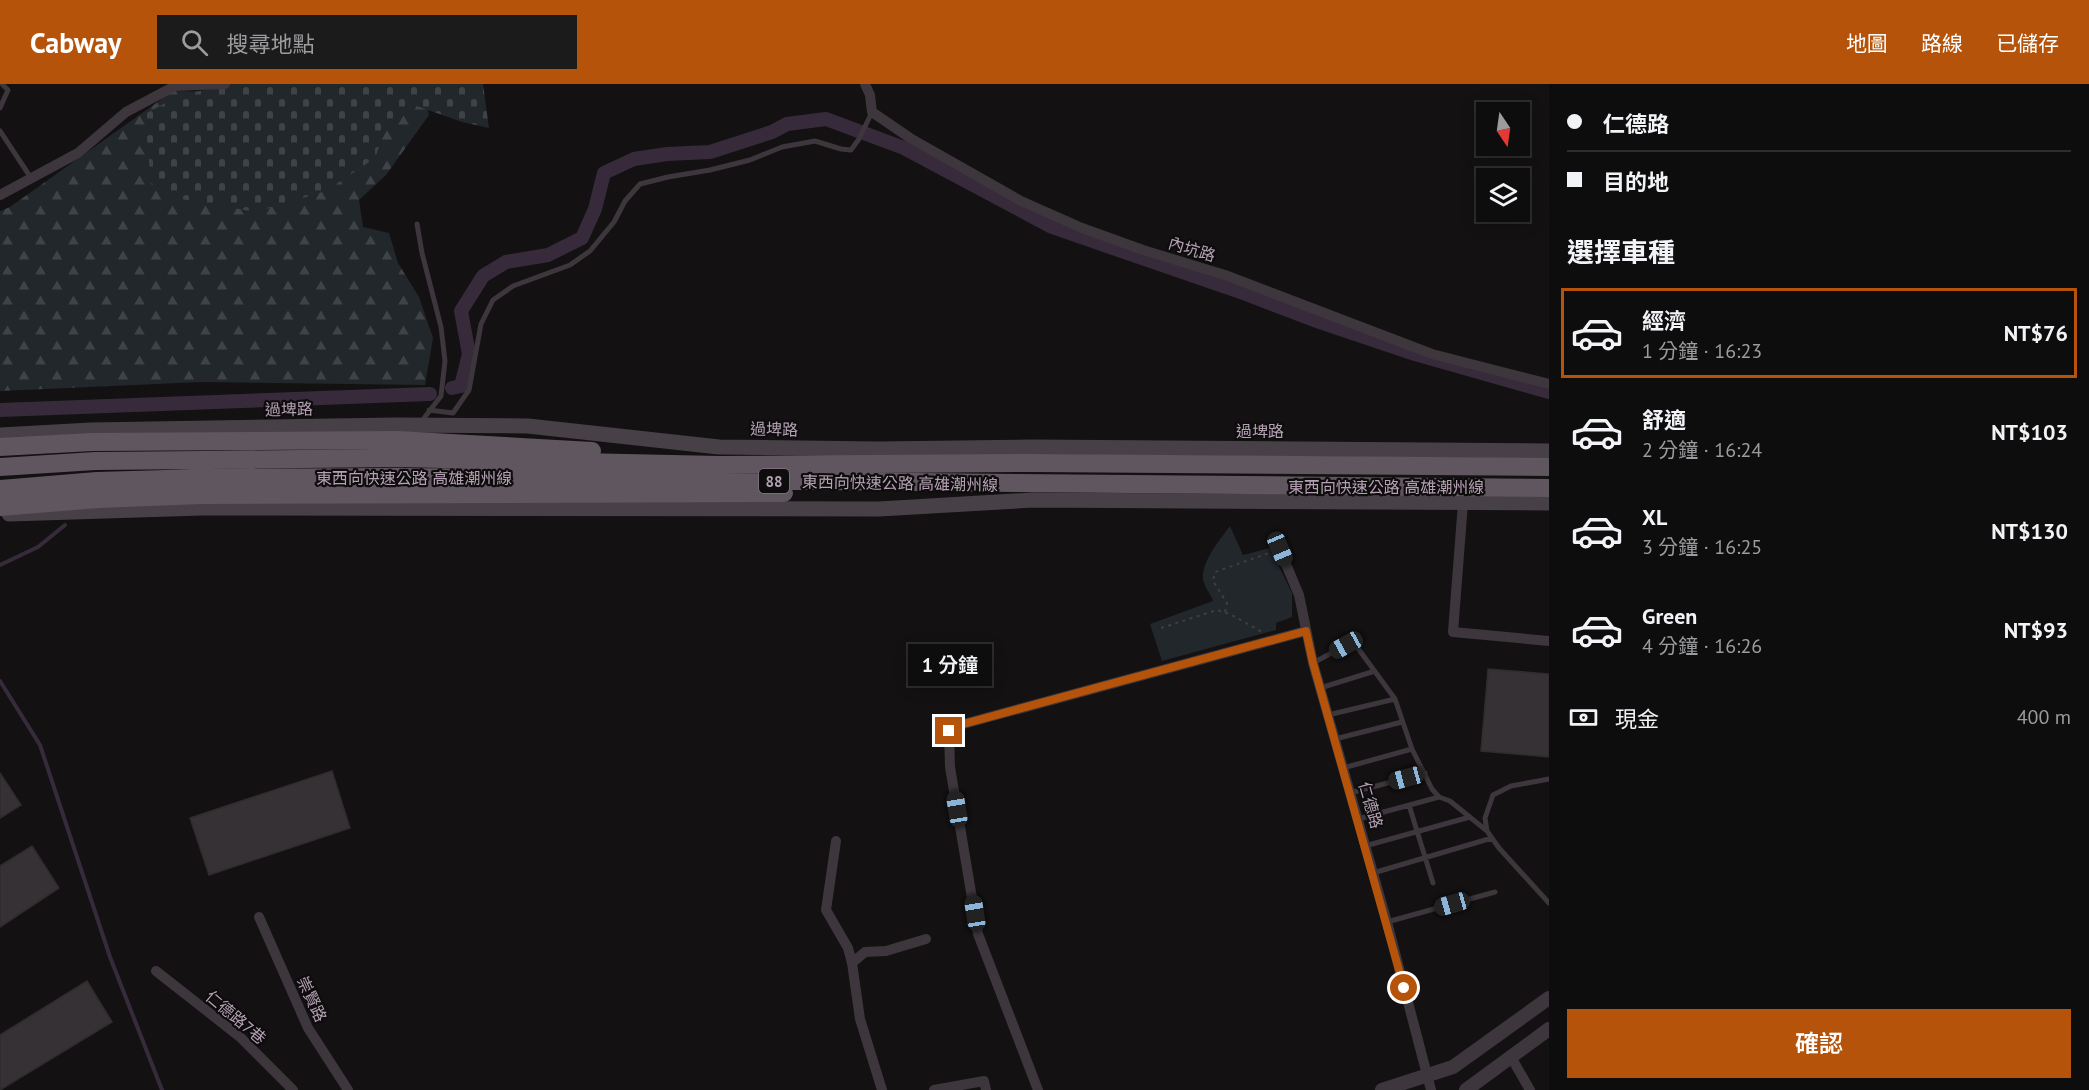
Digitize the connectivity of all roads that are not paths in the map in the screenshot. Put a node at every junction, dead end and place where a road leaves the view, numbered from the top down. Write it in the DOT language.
graph roads {
  1 [pos="2,84"];
  2 [pos="225,84"];
  3 [pos="865,84"];
  4 [pos="0,108"];
  5 [pos="872,112"];
  6 [pos="0,131"];
  7 [pos="31,178"];
  8 [pos="0,195"];
  9 [pos="417,224"];
  10 [pos="1549,384"];
  11 [pos="429,410"];
  12 [pos="418,425"];
  13 [pos="0,435"];
  14 [pos="0,447"];
  15 [pos="1549,451"];
  16 [pos="719,465"];
  17 [pos="0,467"];
  18 [pos="1549,467"];
  19 [pos="1033,485"];
  20 [pos="1549,488"];
  21 [pos="0,489"];
  22 [pos="1463,503"];
  23 [pos="1549,503"];
  24 [pos="3,509"];
  25 [pos="1278,546"];
  26 [pos="1306,631"];
  27 [pos="1549,641"];
  28 [pos="1313,663"];
  29 [pos="1375,671"];
  30 [pos="1320,688"];
  31 [pos="1395,699"];
  32 [pos="1328,716"];
  33 [pos="1402,722"];
  34 [pos="1335,739"];
  35 [pos="1412,749"];
  36 [pos="1343,768"];
  37 [pos="1425,773"];
  38 [pos="1549,779"];
  39 [pos="1350,793"];
  40 [pos="1439,797"];
  41 [pos="1409,805"];
  42 [pos="1470,817"];
  43 [pos="1358,819"];
  44 [pos="1487,831"];
  45 [pos="1417,832"];
  46 [pos="1492,838"];
  47 [pos="836,841"];
  48 [pos="1365,846"];
  49 [pos="1425,858"];
  50 [pos="1373,873"];
  51 [pos="1432,883"];
  52 [pos="1495,892"];
  53 [pos="1549,903"];
  54 [pos="259,917"];
  55 [pos="1387,922"];
  56 [pos="926,939"];
  57 [pos="852,963"];
  58 [pos="156,971"];
  59 [pos="1549,998"];
  60 [pos="1549,1029"];
  61 [pos="1511,1057"];
  62 [pos="1430,1083"];
  63 [pos="293,1090"];
  64 [pos="348,1090"];
  65 [pos="882,1090"];
  66 [pos="934,1090"];
  67 [pos="986,1090"];
  68 [pos="1038,1090"];
  69 [pos="1382,1090"];
  70 [pos="1466,1090"];
  71 [pos="1530,1090"];
  1 -- 4 [label="lane"];
  2 -- 7 [label="street"];
  3 -- 5 [label="street"];
  5 -- 10 [label="street, 內坑路"];
  5 -- 11 [label="lane"];
  6 -- 7 [label="lane"];
  7 -- 8 [label="street"];
  9 -- 11 [label="lane"];
  11 -- 12 [label="lane"];
  12 -- 13 [label="main road, 過埤路"];
  12 -- 15 [label="main road, 過埤路"];
  14 -- 16 [label="highway"];
  16 -- 17 [label="highway, 東西向快速公路 高雄潮州線 / 88"];
  16 -- 18 [label="highway, 東西向快速公路 高雄潮州線 / 88"];
  19 -- 20 [label="highway, 東西向快速公路 高雄潮州線 / 88"];
  19 -- 21 [label="highway, 東西向快速公路 高雄潮州線 / 88"];
  19 -- 24 [label="highway"];
  22 -- 23 [label="main road"];
  22 -- 24 [label="main road"];
  22 -- 27 [label="street"];
  25 -- 26 [label="street, 仁德路"];
  26 -- 28 [label="street, 仁德路"];
  26 -- 68 [label="street"];
  28 -- 29 [label="lane"];
  28 -- 30 [label="street, 仁德路"];
  29 -- 30 [label="lane"];
  29 -- 31 [label="lane"];
  30 -- 32 [label="street, 仁德路"];
  31 -- 32 [label="lane"];
  31 -- 33 [label="lane"];
  32 -- 34 [label="street, 仁德路"];
  33 -- 34 [label="lane"];
  33 -- 35 [label="lane"];
  34 -- 36 [label="street, 仁德路"];
  35 -- 36 [label="lane"];
  35 -- 37 [label="lane"];
  36 -- 39 [label="street, 仁德路"];
  37 -- 39 [label="lane"];
  37 -- 40 [label="lane"];
  38 -- 44 [label="lane"];
  39 -- 43 [label="street, 仁德路"];
  40 -- 41 [label="lane"];
  40 -- 42 [label="lane"];
  41 -- 43 [label="lane"];
  41 -- 45 [label="lane"];
  42 -- 44 [label="lane"];
  42 -- 45 [label="lane"];
  43 -- 48 [label="street, 仁德路"];
  44 -- 46 [label="lane"];
  45 -- 48 [label="lane"];
  45 -- 49 [label="lane"];
  46 -- 49 [label="lane"];
  46 -- 53 [label="lane"];
  47 -- 57 [label="street"];
  48 -- 50 [label="street, 仁德路"];
  49 -- 50 [label="lane"];
  49 -- 51 [label="lane"];
  50 -- 55 [label="street, 仁德路"];
  52 -- 55 [label="lane"];
  54 -- 64 [label="street, 崇賢路"];
  55 -- 62 [label="street, 仁德路"];
  56 -- 57 [label="street"];
  57 -- 65 [label="street"];
  58 -- 63 [label="street, 仁德路7巷"];
  59 -- 62 [label="street"];
  60 -- 61 [label="street"];
  61 -- 70 [label="street"];
  61 -- 71 [label="street"];
  62 -- 69 [label="street"];
  66 -- 67 [label="street"];
}
